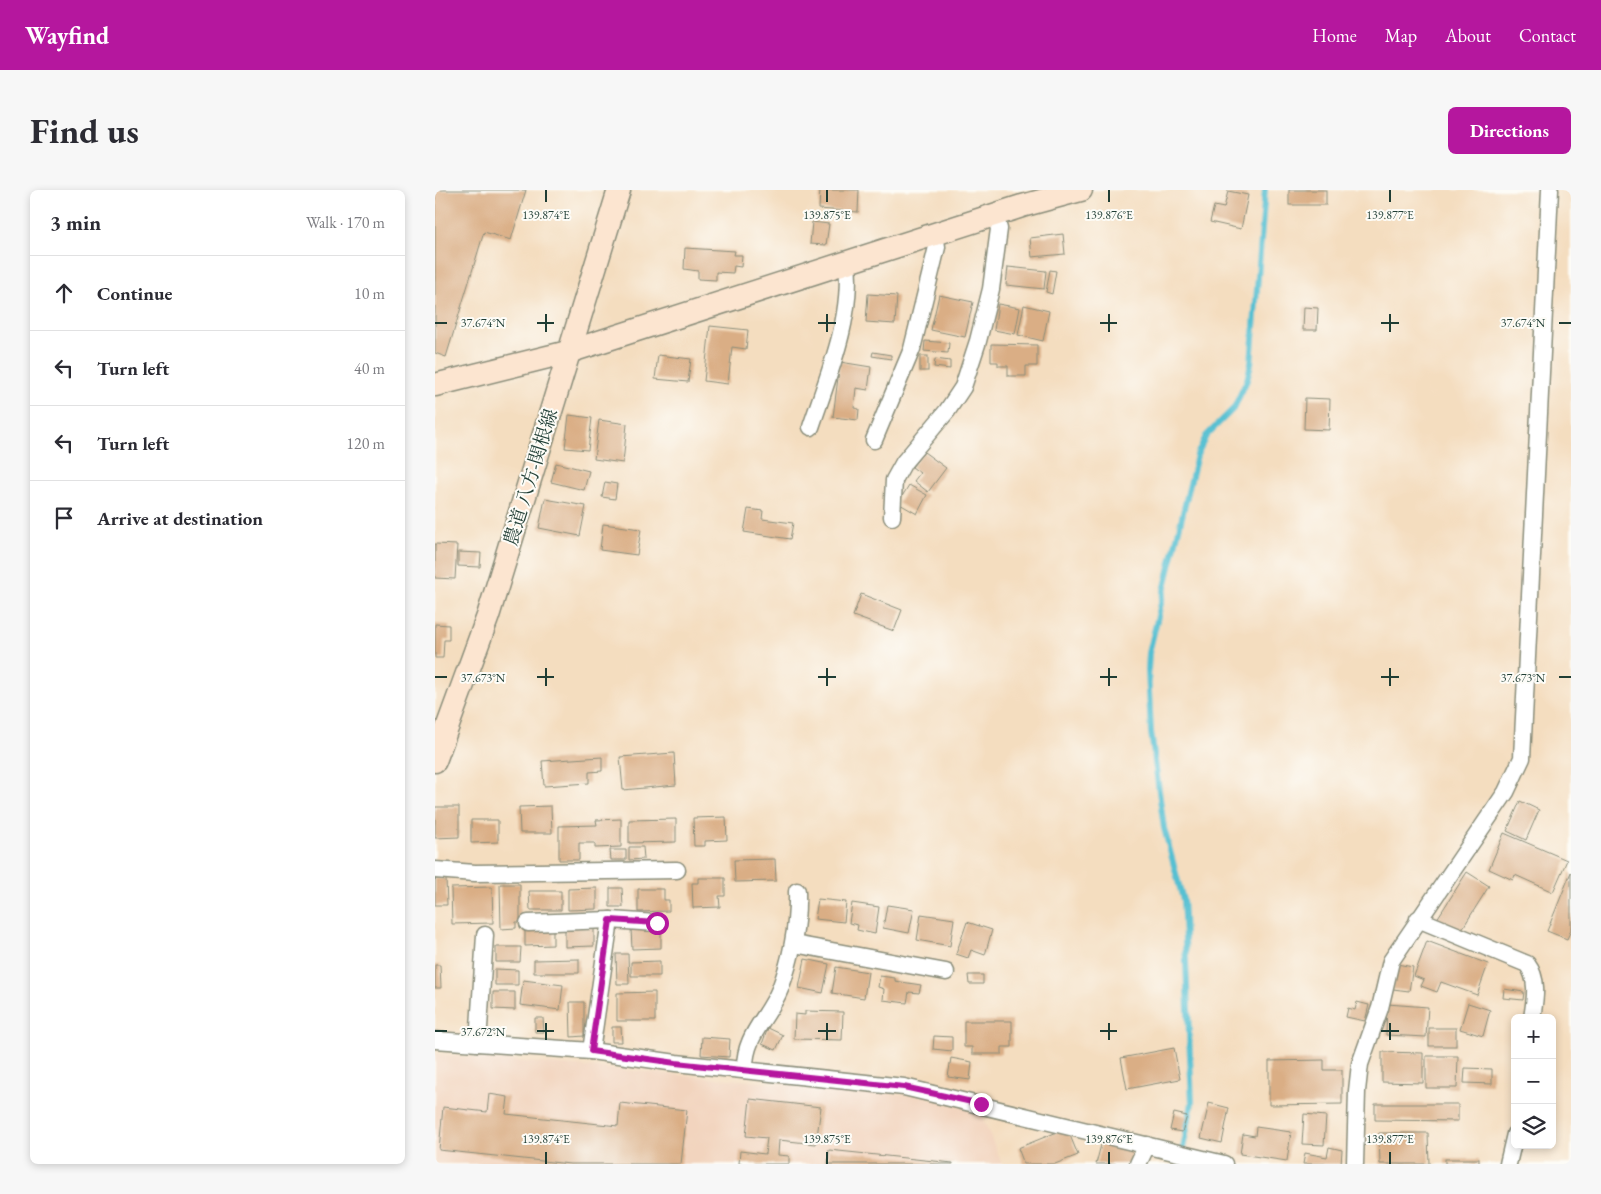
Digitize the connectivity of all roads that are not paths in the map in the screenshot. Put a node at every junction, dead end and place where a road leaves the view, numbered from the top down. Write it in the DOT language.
graph roads {
  1 [pos="619,190"];
  2 [pos="1081,190"];
  3 [pos="1550,190"];
  4 [pos="995,214"];
  5 [pos="935,234"];
  6 [pos="847,263"];
  7 [pos="568,352"];
  8 [pos="435,385"];
  9 [pos="811,427"];
  10 [pos="874,440"];
  11 [pos="892,517"];
  12 [pos="435,761"];
  13 [pos="435,870"];
  14 [pos="677,870"];
  15 [pos="797,891"];
  16 [pos="1418,919"];
  17 [pos="610,920"];
  18 [pos="527,923"];
  19 [pos="657,923"];
  20 [pos="485,935"];
  21 [pos="794,944"];
  22 [pos="946,972"];
  23 [pos="1533,1014"];
  24 [pos="435,1040"];
  25 [pos="478,1044"];
  26 [pos="591,1051"];
  27 [pos="745,1069"];
  28 [pos="1147,1145"];
  29 [pos="1512,1149"];
  30 [pos="1138,1164"];
  31 [pos="1224,1164"];
  32 [pos="1355,1164"];
  33 [pos="1508,1164"];
  1 -- 7 [label="street, 農道 八方-関根線"];
  2 -- 4 [label="street"];
  3 -- 16 [label="street"];
  4 -- 5 [label="street"];
  4 -- 11 [label="street"];
  5 -- 6 [label="street"];
  5 -- 10 [label="street"];
  6 -- 7 [label="street"];
  6 -- 9 [label="street"];
  7 -- 8 [label="street"];
  7 -- 12 [label="street, 農道 八方-関根線"];
  13 -- 14 [label="street"];
  15 -- 21 [label="street"];
  16 -- 23 [label="street"];
  16 -- 32 [label="street"];
  17 -- 18 [label="street"];
  17 -- 19 [label="street"];
  17 -- 26 [label="street"];
  20 -- 25 [label="street"];
  21 -- 22 [label="street"];
  21 -- 27 [label="street"];
  24 -- 25 [label="street"];
  25 -- 26 [label="street"];
  26 -- 27 [label="street"];
  27 -- 28 [label="street"];
  28 -- 30 [label="street"];
  28 -- 31 [label="street"];
  29 -- 33 [label="street"];
}
